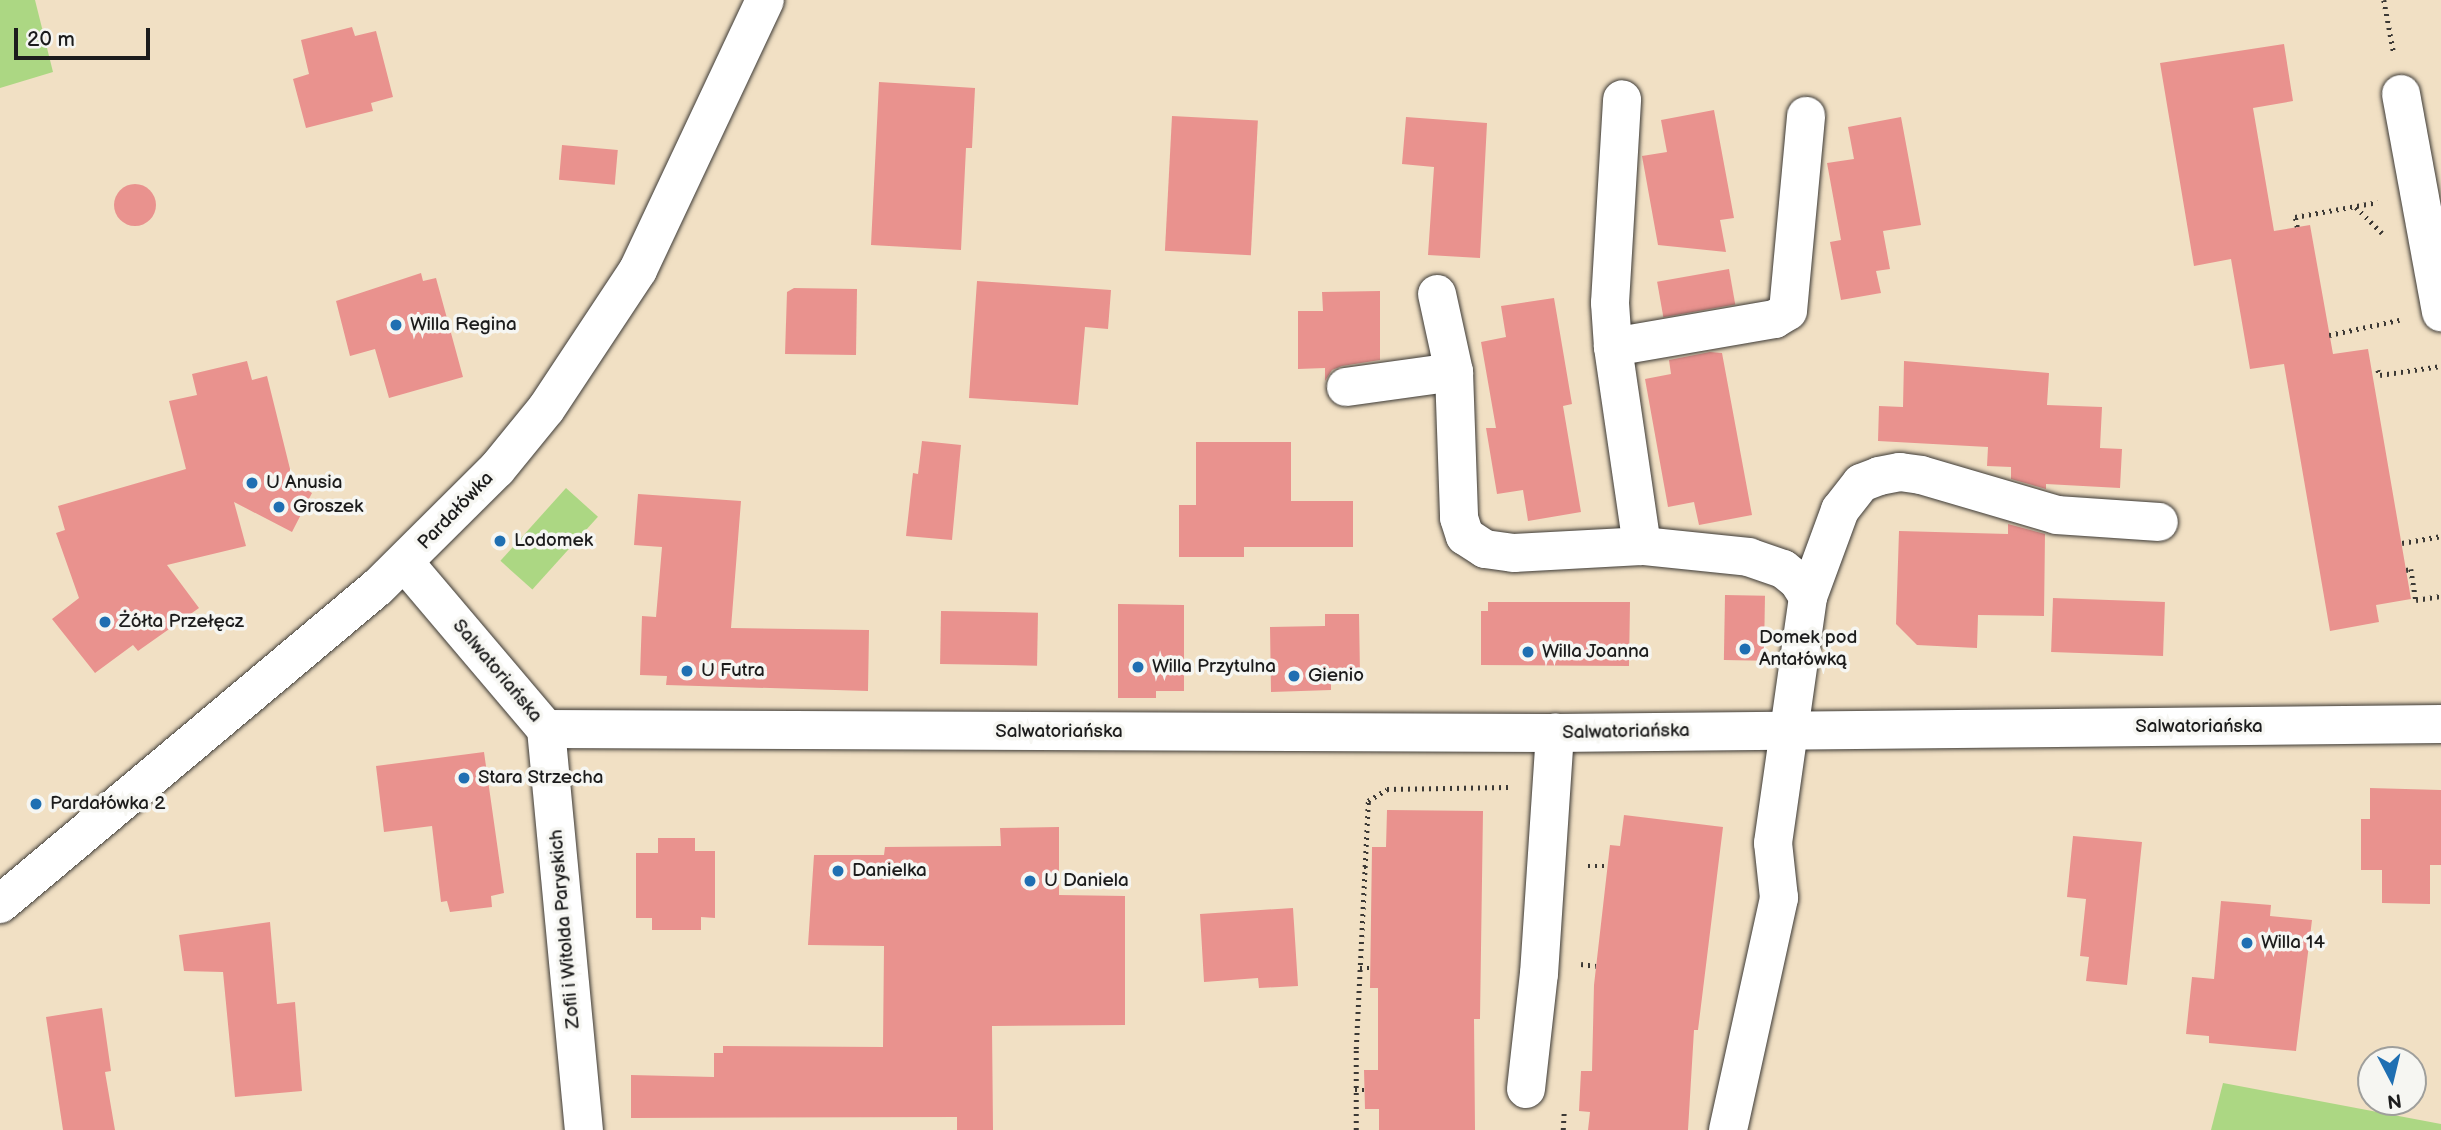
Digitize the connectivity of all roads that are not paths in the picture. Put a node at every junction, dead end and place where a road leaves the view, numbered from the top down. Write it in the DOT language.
graph roads {
  1 [pos="765,0"];
  2 [pos="2401,94"];
  3 [pos="1622,99"];
  4 [pos="1805,116"];
  5 [pos="1437,294"];
  6 [pos="2440,306"];
  7 [pos="1613,347"];
  8 [pos="1454,372"];
  9 [pos="1346,387"];
  10 [pos="2159,522"];
  11 [pos="1645,546"];
  12 [pos="405,563"];
  13 [pos="1807,616"];
  14 [pos="2441,724"];
  15 [pos="546,729"];
  16 [pos="1789,730"];
  17 [pos="1555,733"];
  18 [pos="0,904"];
  19 [pos="1526,1089"];
  20 [pos="584,1130"];
  21 [pos="1728,1130"];
  1 -- 12 [label="street, Pardałówka"];
  2 -- 6 [label="street"];
  3 -- 7 [label="street"];
  4 -- 7 [label="street"];
  5 -- 8 [label="street"];
  7 -- 11 [label="street"];
  8 -- 9 [label="street"];
  8 -- 11 [label="street"];
  10 -- 13 [label="street"];
  11 -- 13 [label="street"];
  12 -- 15 [label="street, Salwatoriańska"];
  12 -- 18 [label="street, Pardałówka"];
  13 -- 16 [label="street"];
  14 -- 16 [label="street, Salwatoriańska"];
  15 -- 17 [label="street, Salwatoriańska"];
  15 -- 20 [label="street, Zofii i Witolda Paryskich"];
  16 -- 17 [label="street, Salwatoriańska"];
  16 -- 21 [label="street"];
  17 -- 19 [label="street"];
}
